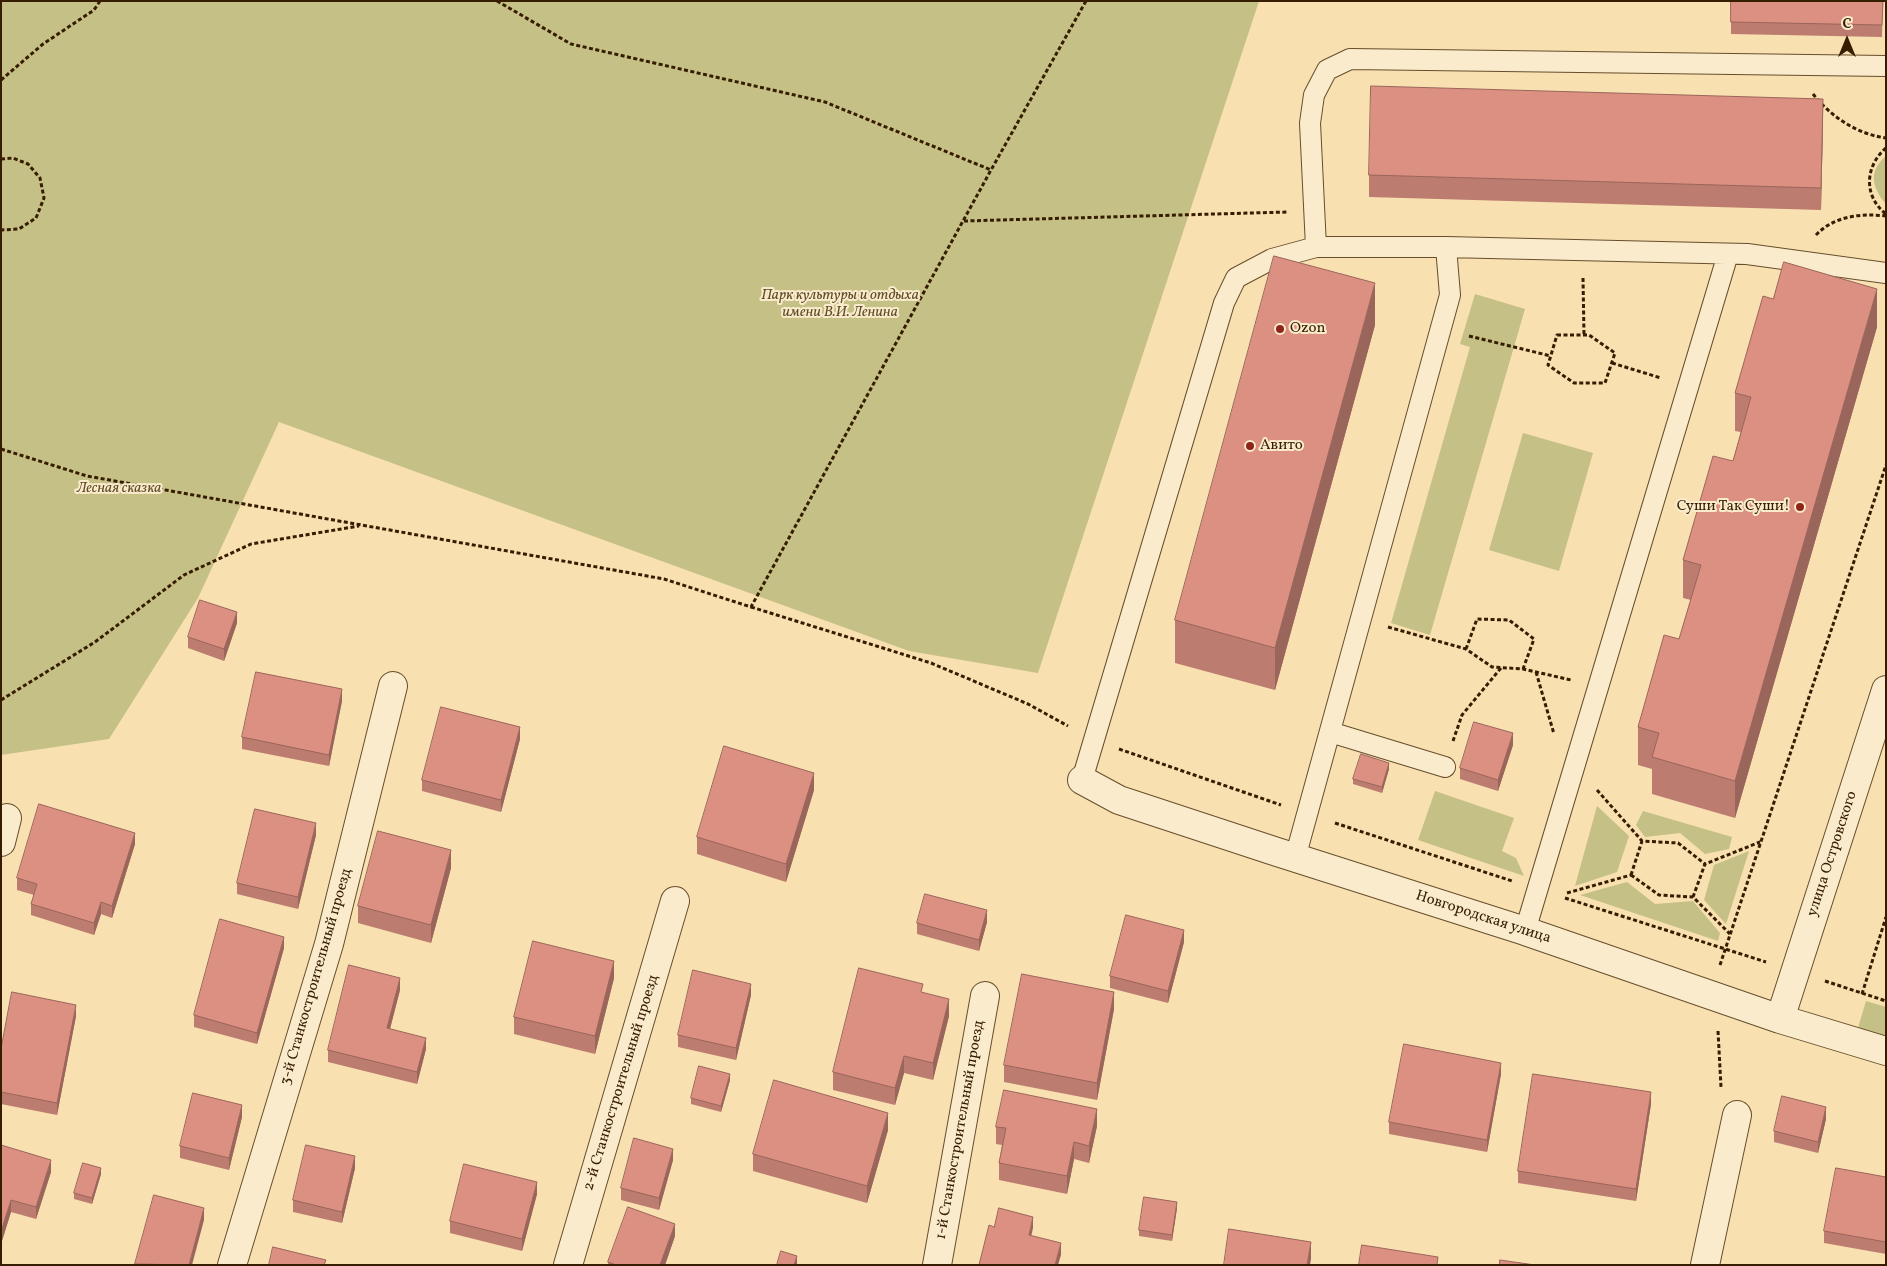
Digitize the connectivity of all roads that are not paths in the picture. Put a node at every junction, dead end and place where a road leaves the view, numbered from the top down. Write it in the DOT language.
graph roads {
  1 [pos="1886,66"];
  2 [pos="1316,248"];
  3 [pos="1446,248"];
  4 [pos="1728,254"];
  5 [pos="1886,273"];
  6 [pos="393,686"];
  7 [pos="1886,690"];
  8 [pos="1330,732"];
  9 [pos="1445,767"];
  10 [pos="1082,780"];
  11 [pos="1295,858"];
  12 [pos="675,901"];
  13 [pos="1525,932"];
  14 [pos="985,996"];
  15 [pos="1780,1019"];
  16 [pos="1886,1051"];
  17 [pos="1737,1115"];
  18 [pos="232,1265"];
  19 [pos="568,1265"];
  20 [pos="936,1265"];
  21 [pos="1705,1265"];
  1 -- 2 [label="lane"];
  2 -- 3 [label="lane"];
  2 -- 10 [label="lane"];
  3 -- 4 [label="lane"];
  3 -- 8 [label="lane"];
  4 -- 5 [label="lane"];
  4 -- 13 [label="lane"];
  6 -- 18 [label="street, 3-й Станкостроительный проезд"];
  7 -- 15 [label="street, улица Островского"];
  8 -- 9 [label="lane"];
  8 -- 11 [label="lane"];
  10 -- 11 [label="street, Новгородская улица"];
  11 -- 13 [label="street, Новгородская улица"];
  12 -- 19 [label="street, 2-й Станкостроительный проезд"];
  13 -- 15 [label="street, Новгородская улица"];
  14 -- 20 [label="street, 1-й Станкостроительный проезд"];
  15 -- 16 [label="street, Новгородская улица"];
  17 -- 21 [label="street"];
}
